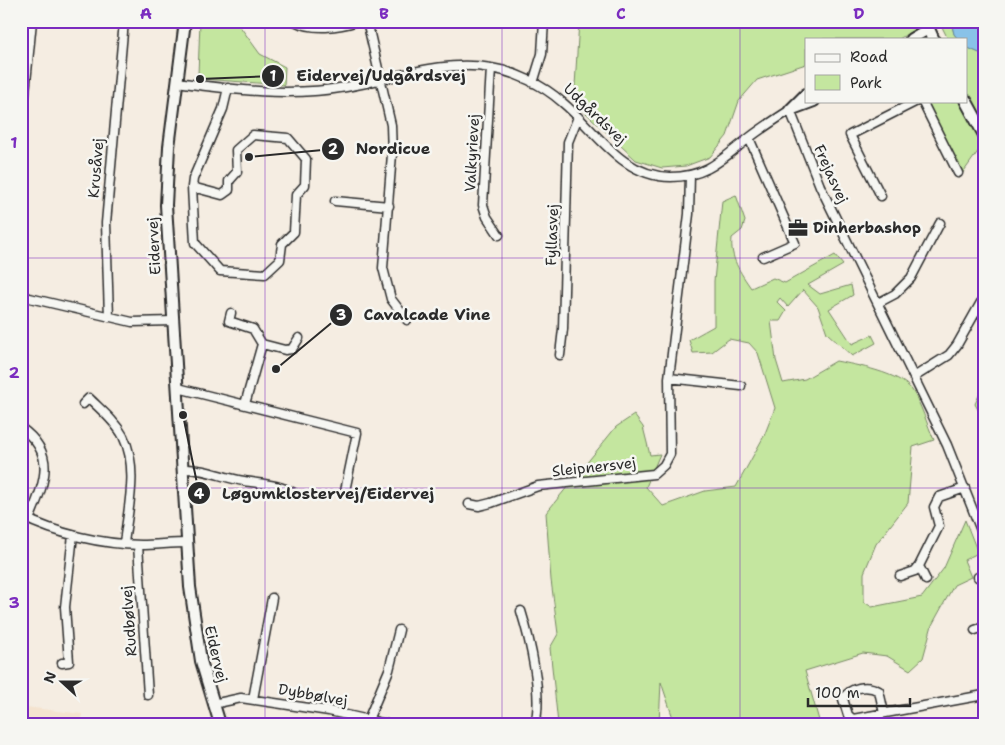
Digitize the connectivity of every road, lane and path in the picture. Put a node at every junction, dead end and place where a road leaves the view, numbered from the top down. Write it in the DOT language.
graph roads {
  1 [pos="32,21"];
  2 [pos="124,21"];
  3 [pos="185,21"];
  4 [pos="294,21"];
  5 [pos="358,21"];
  6 [pos="367,21"];
  7 [pos="544,21"];
  8 [pos="930,33"];
  9 [pos="914,38"];
  10 [pos="491,68"];
  11 [pos="381,80"];
  12 [pos="177,82"];
  13 [pos="533,83"];
  14 [pos="228,88"];
  15 [pos="805,95"];
  16 [pos="811,102"];
  17 [pos="914,102"];
  18 [pos="922,102"];
  19 [pos="967,102"];
  20 [pos="790,110"];
  21 [pos="578,117"];
  22 [pos="21,134"];
  23 [pos="984,134"];
  24 [pos="749,138"];
  25 [pos="958,173"];
  26 [pos="690,175"];
  27 [pos="192,187"];
  28 [pos="881,196"];
  29 [pos="335,201"];
  30 [pos="389,206"];
  31 [pos="940,223"];
  32 [pos="499,235"];
  33 [pos="763,257"];
  34 [pos="21,296"];
  35 [pos="984,297"];
  36 [pos="878,303"];
  37 [pos="231,313"];
  38 [pos="109,317"];
  39 [pos="407,320"];
  40 [pos="173,321"];
  41 [pos="299,338"];
  42 [pos="262,344"];
  43 [pos="560,355"];
  44 [pos="914,377"];
  45 [pos="669,378"];
  46 [pos="741,386"];
  47 [pos="178,388"];
  48 [pos="83,404"];
  49 [pos="245,404"];
  50 [pos="21,428"];
  51 [pos="182,469"];
  52 [pos="965,488"];
  53 [pos="345,491"];
  54 [pos="294,493"];
  55 [pos="469,504"];
  56 [pos="984,511"];
  57 [pos="976,515"];
  58 [pos="21,516"];
  59 [pos="30,520"];
  60 [pos="73,535"];
  61 [pos="984,538"];
  62 [pos="124,543"];
  63 [pos="187,543"];
  64 [pos="138,545"];
  65 [pos="919,566"];
  66 [pos="900,576"];
  67 [pos="926,580"];
  68 [pos="272,598"];
  69 [pos="521,611"];
  70 [pos="984,627"];
  71 [pos="398,630"];
  72 [pos="975,630"];
  73 [pos="62,663"];
  74 [pos="148,695"];
  75 [pos="984,695"];
  76 [pos="253,699"];
  77 [pos="213,704"];
  78 [pos="884,713"];
  79 [pos="368,720"];
  80 [pos="220,724"];
  81 [pos="387,724"];
  82 [pos="536,724"];
  1 -- 22 [label="street"];
  2 -- 38 [label="street, Krusåvej"];
  3 -- 12 [label="street, Eidervej"];
  4 -- 5 [label="street"];
  6 -- 11 [label="street"];
  7 -- 13 [label="street"];
  8 -- 9 [label="street"];
  10 -- 11 [label="street, Udgårdsvej"];
  10 -- 13 [label="street, Udgårdsvej"];
  10 -- 32 [label="street, Valkyrievej"];
  11 -- 14 [label="street, Udgårdsvej"];
  11 -- 30 [label="street"];
  12 -- 14 [label="street, Udgårdsvej"];
  12 -- 40 [label="street, Eidervej"];
  13 -- 21 [label="street, Udgårdsvej"];
  14 -- 27 [label="street"];
  15 -- 20 [label="street, Udgårdsvej"];
  16 -- 20 [label="street, Udgårdsvej"];
  17 -- 28 [label="street"];
  18 -- 25 [label="street"];
  19 -- 23 [label="main road"];
  20 -- 24 [label="street, Udgårdsvej"];
  20 -- 36 [label="street, Frejasvej"];
  21 -- 26 [label="street, Udgårdsvej"];
  21 -- 43 [label="street, Fyllasvej"];
  24 -- 26 [label="street, Udgårdsvej"];
  24 -- 33 [label="street"];
  26 -- 45 [label="street, Sleipnersvej"];
  27 -- 27 [label="street"];
  29 -- 30 [label="street"];
  30 -- 39 [label="street"];
  31 -- 36 [label="street"];
  34 -- 38 [label="street"];
  35 -- 44 [label="street"];
  36 -- 44 [label="street, Frejasvej"];
  37 -- 42 [label="street"];
  38 -- 40 [label="street"];
  40 -- 47 [label="street, Eidervej"];
  41 -- 42 [label="street"];
  42 -- 49 [label="street"];
  44 -- 52 [label="street, Frejasvej"];
  45 -- 46 [label="street"];
  45 -- 55 [label="street, Sleipnersvej"];
  47 -- 49 [label="street"];
  47 -- 51 [label="street, Eidervej"];
  48 -- 62 [label="street"];
  49 -- 53 [label="street"];
  50 -- 59 [label="street"];
  51 -- 54 [label="street"];
  51 -- 63 [label="street, Eidervej"];
  52 -- 57 [label="street, Frejasvej"];
  52 -- 65 [label="street"];
  56 -- 57 [label="street"];
  57 -- 61 [label="street, Frejasvej"];
  58 -- 59 [label="street"];
  59 -- 60 [label="street"];
  60 -- 62 [label="street"];
  60 -- 73 [label="street"];
  62 -- 64 [label="street"];
  63 -- 64 [label="street"];
  63 -- 77 [label="street, Eidervej"];
  64 -- 74 [label="street, Rudbølvej"];
  65 -- 66 [label="street"];
  65 -- 67 [label="street"];
  68 -- 76 [label="street"];
  69 -- 82 [label="street"];
  70 -- 72 [label="street"];
  71 -- 79 [label="street"];
  75 -- 78 [label="street"];
  76 -- 77 [label="street, Dybbølvej"];
  76 -- 79 [label="street, Dybbølvej"];
  77 -- 80 [label="street, Eidervej"];
  78 -- 78 [label="street"];
  79 -- 81 [label="street, Dybbølvej"];
}
